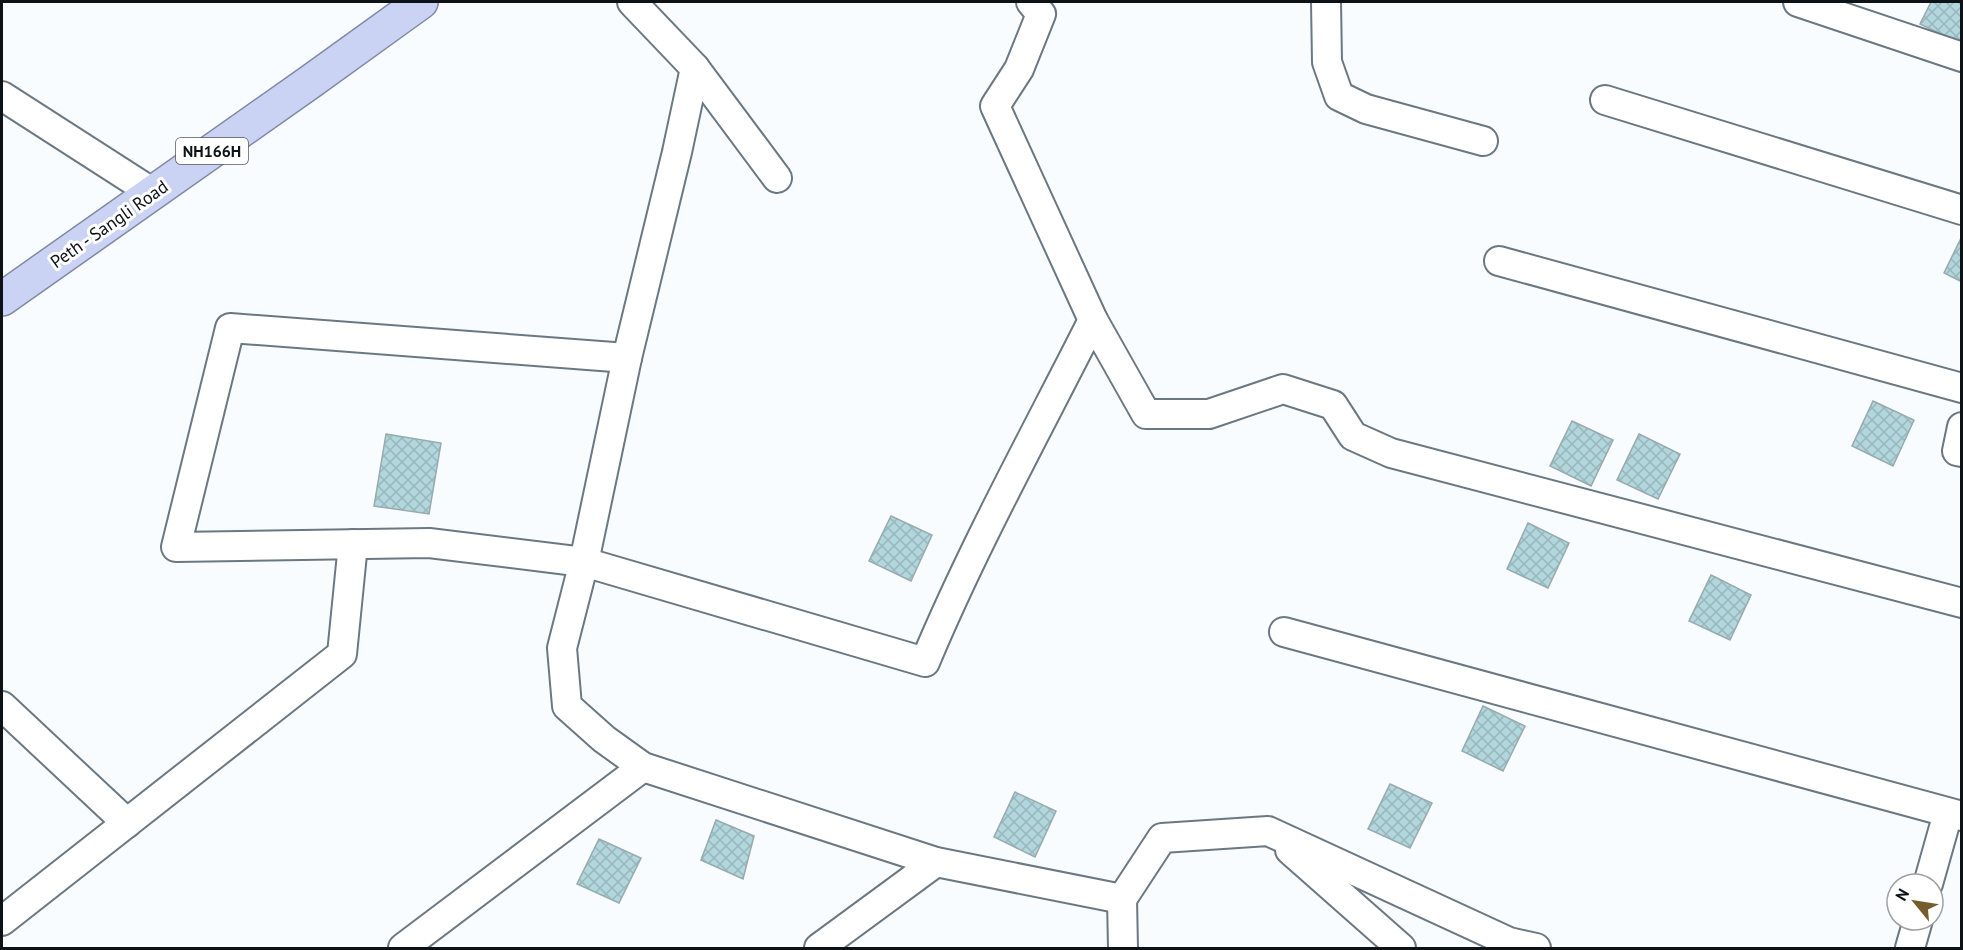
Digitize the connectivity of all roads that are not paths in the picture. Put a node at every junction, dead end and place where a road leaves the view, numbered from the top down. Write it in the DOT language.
graph roads {
  1 [pos="421,2"];
  2 [pos="632,2"];
  3 [pos="1031,2"];
  4 [pos="1326,2"];
  5 [pos="1798,2"];
  6 [pos="1962,57"];
  7 [pos="695,68"];
  8 [pos="2,96"];
  9 [pos="1605,100"];
  10 [pos="1483,141"];
  11 [pos="777,178"];
  12 [pos="153,193"];
  13 [pos="1962,210"];
  14 [pos="1499,261"];
  15 [pos="2,299"];
  16 [pos="1093,320"];
  17 [pos="627,358"];
  18 [pos="1962,388"];
  19 [pos="1962,427"];
  20 [pos="1962,452"];
  21 [pos="353,544"];
  22 [pos="584,562"];
  23 [pos="1962,603"];
  24 [pos="1284,632"];
  25 [pos="2,706"];
  26 [pos="643,767"];
  27 [pos="1955,814"];
  28 [pos="127,823"];
  29 [pos="1268,831"];
  30 [pos="936,862"];
  31 [pos="1933,872"];
  32 [pos="1122,898"];
  33 [pos="2,921"];
  34 [pos="1915,932"];
  35 [pos="403,948"];
  36 [pos="819,948"];
  37 [pos="1123,948"];
  38 [pos="1401,948"];
  39 [pos="1536,948"];
  40 [pos="1910,948"];
  1 -- 12 [label="highway, Peth - Sangli Road / NH166H"];
  2 -- 7 [label="street"];
  3 -- 16 [label="street"];
  4 -- 10 [label="street"];
  5 -- 6 [label="street"];
  7 -- 11 [label="street"];
  7 -- 17 [label="street"];
  8 -- 12 [label="street"];
  9 -- 13 [label="street"];
  12 -- 15 [label="highway, Peth - Sangli Road / NH166H"];
  14 -- 18 [label="street"];
  16 -- 22 [label="street"];
  16 -- 23 [label="street"];
  17 -- 21 [label="street"];
  17 -- 22 [label="street"];
  19 -- 20 [label="street"];
  21 -- 22 [label="street"];
  21 -- 28 [label="street"];
  22 -- 26 [label="street"];
  24 -- 27 [label="street"];
  25 -- 28 [label="street"];
  26 -- 30 [label="street"];
  26 -- 35 [label="street"];
  27 -- 31 [label="street"];
  28 -- 33 [label="street"];
  29 -- 32 [label="street"];
  29 -- 38 [label="street"];
  29 -- 39 [label="street"];
  30 -- 32 [label="street"];
  30 -- 36 [label="street"];
  32 -- 37 [label="street"];
  34 -- 40 [label="street"];
}
